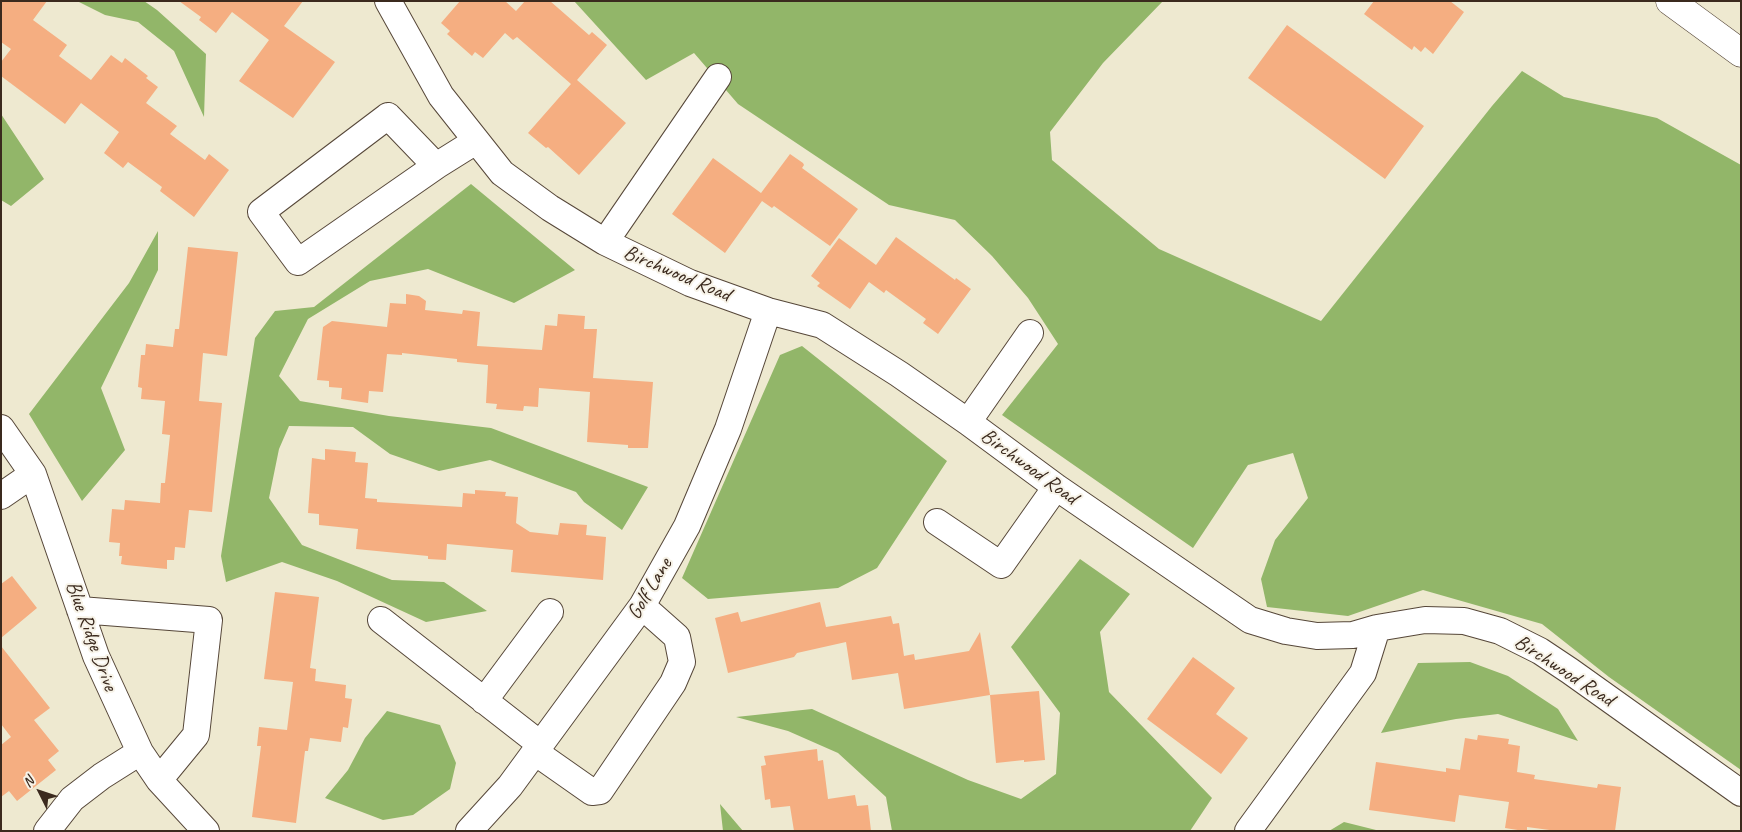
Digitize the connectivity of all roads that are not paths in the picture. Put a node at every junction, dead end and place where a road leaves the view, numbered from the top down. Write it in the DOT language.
graph roads {
  1 [pos="388,1"];
  2 [pos="1670,1"];
  3 [pos="1741,52"];
  4 [pos="718,77"];
  5 [pos="476,141"];
  6 [pos="436,166"];
  7 [pos="605,242"];
  8 [pos="768,311"];
  9 [pos="1030,333"];
  10 [pos="968,422"];
  11 [pos="1,428"];
  12 [pos="33,474"];
  13 [pos="1056,488"];
  14 [pos="1,496"];
  15 [pos="937,522"];
  16 [pos="642,606"];
  17 [pos="80,610"];
  18 [pos="550,612"];
  19 [pos="381,620"];
  20 [pos="1376,628"];
  21 [pos="484,700"];
  22 [pos="538,748"];
  23 [pos="140,752"];
  24 [pos="159,780"];
  25 [pos="1741,793"];
  26 [pos="47,831"];
  27 [pos="206,831"];
  28 [pos="469,831"];
  29 [pos="1248,831"];
  1 -- 5 [label="street, Birchwood Road"];
  2 -- 3 [label="main road"];
  4 -- 7 [label="street"];
  5 -- 6 [label="street"];
  5 -- 7 [label="street, Birchwood Road"];
  6 -- 6 [label="street"];
  7 -- 8 [label="street, Birchwood Road"];
  8 -- 10 [label="street, Birchwood Road"];
  8 -- 16 [label="street, Golf Lane"];
  9 -- 10 [label="street"];
  10 -- 13 [label="street, Birchwood Road"];
  11 -- 12 [label="street, Blue Ridge Drive"];
  12 -- 14 [label="street"];
  12 -- 17 [label="street, Blue Ridge Drive"];
  13 -- 15 [label="street"];
  13 -- 20 [label="street, Birchwood Road"];
  16 -- 22 [label="street, Golf Lane"];
  16 -- 22 [label="street"];
  17 -- 23 [label="street, Blue Ridge Drive"];
  17 -- 24 [label="street"];
  18 -- 21 [label="street"];
  19 -- 21 [label="street"];
  20 -- 25 [label="street, Birchwood Road"];
  20 -- 29 [label="street"];
  21 -- 22 [label="street"];
  22 -- 28 [label="street, Golf Lane"];
  23 -- 24 [label="street, Blue Ridge Drive"];
  23 -- 26 [label="street"];
  24 -- 27 [label="street, Blue Ridge Drive"];
}
